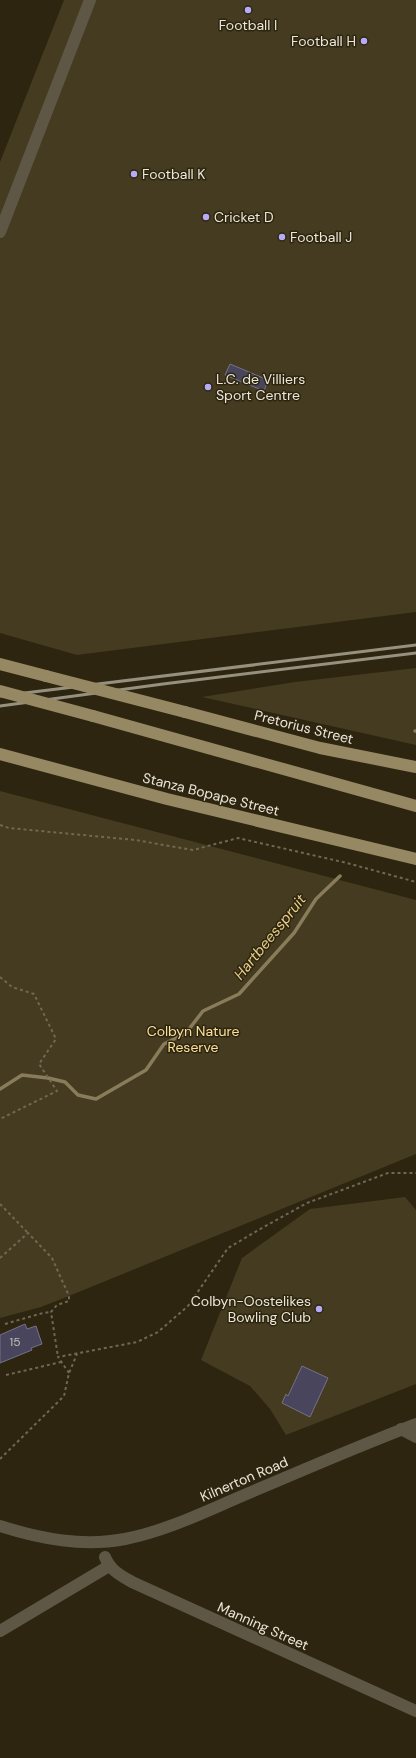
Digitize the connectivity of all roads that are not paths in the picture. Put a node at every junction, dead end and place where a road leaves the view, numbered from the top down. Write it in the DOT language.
graph roads {
  1 [pos="90,0"];
  2 [pos="0,232"];
  3 [pos="0,664"];
  4 [pos="0,691"];
  5 [pos="0,754"];
  6 [pos="416,767"];
  7 [pos="416,806"];
  8 [pos="416,859"];
  9 [pos="416,1424"];
  10 [pos="401,1429"];
  11 [pos="416,1437"];
  12 [pos="0,1526"];
  13 [pos="0,1631"];
  14 [pos="416,1711"];
  1 -- 2 [label="street"];
  3 -- 6 [label="main road, Pretorius Street, bridge"];
  4 -- 7 [label="main road, bridge"];
  5 -- 8 [label="main road, Stanza Bopape Street"];
  9 -- 10 [label="street, Kilnerton Road"];
  10 -- 11 [label="street"];
  10 -- 12 [label="street, Kilnerton Road"];
  13 -- 14 [label="street, Manning Street"];
}
